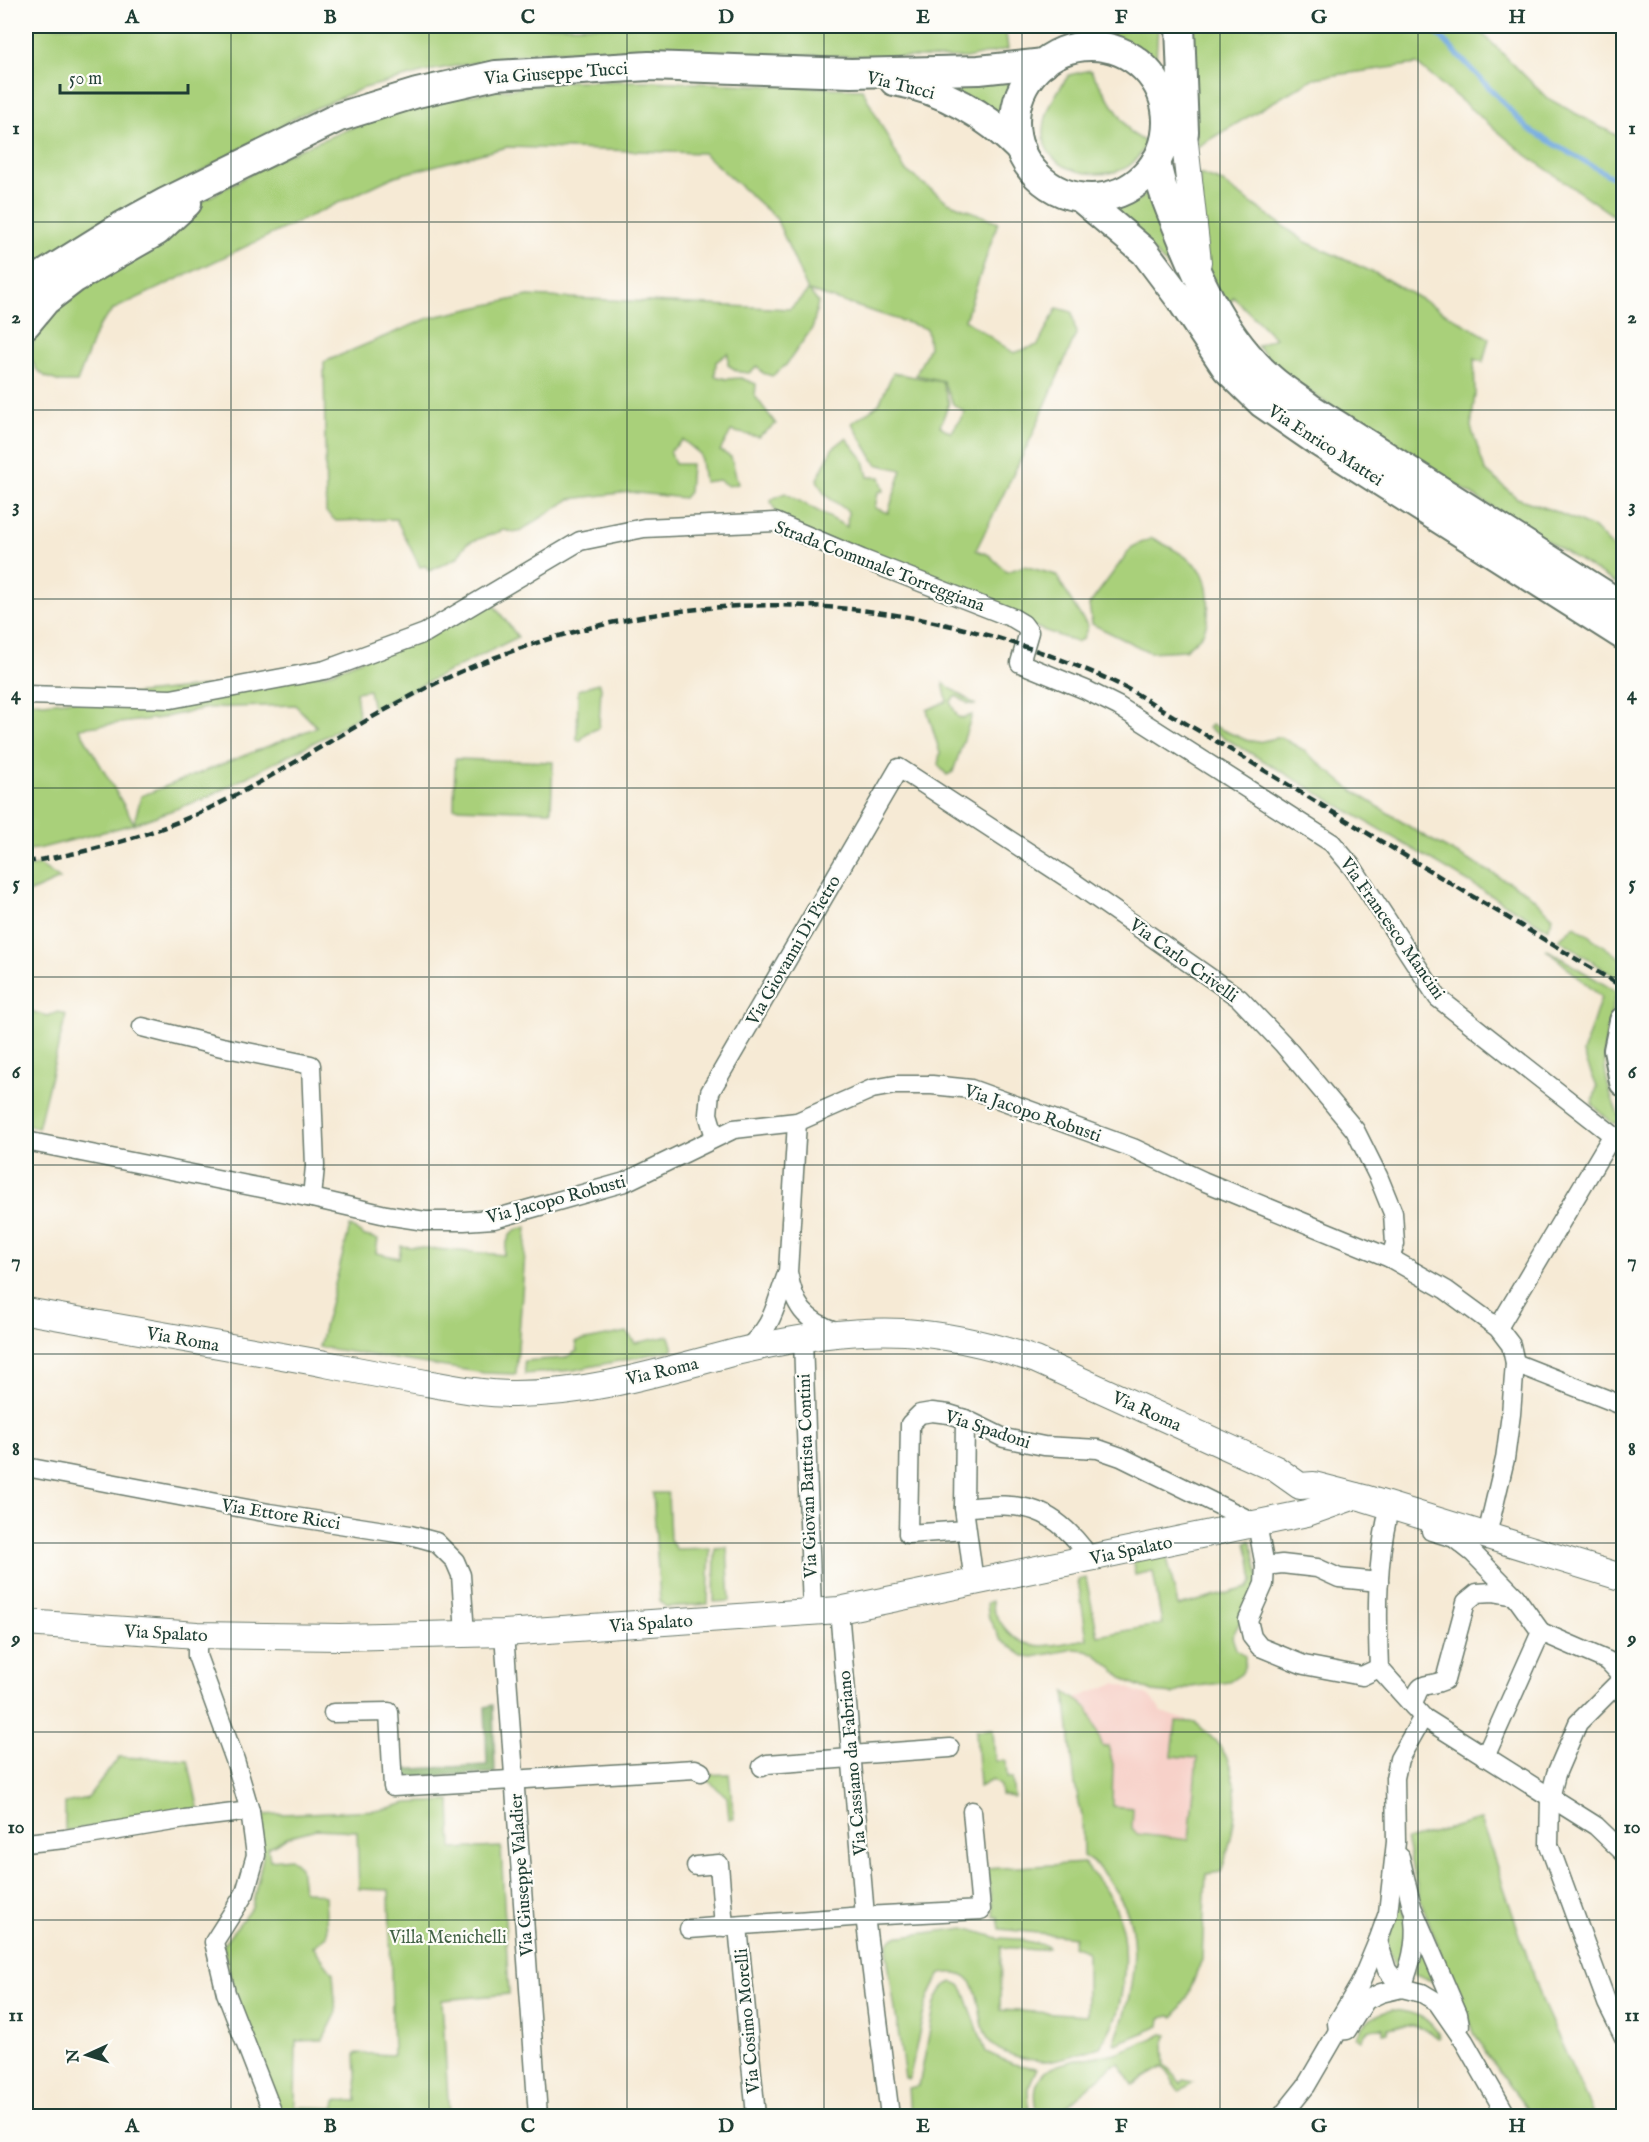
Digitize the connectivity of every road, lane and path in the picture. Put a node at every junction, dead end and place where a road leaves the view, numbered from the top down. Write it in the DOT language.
graph roads {
  1 [pos="1166,26"];
  2 [pos="1180,26"];
  3 [pos="1075,47"];
  4 [pos="850,73"];
  5 [pos="1166,134"];
  6 [pos="1021,150"];
  7 [pos="210,181"];
  8 [pos="1081,198"];
  9 [pos="1201,281"];
  10 [pos="26,286"];
  11 [pos="26,324"];
  12 [pos="1623,607"];
  13 [pos="1623,636"];
  14 [pos="1026,646"];
  15 [pos="26,695"];
  16 [pos="899,768"];
  17 [pos="1623,1022"];
  18 [pos="142,1027"];
  19 [pos="1623,1082"];
  20 [pos="797,1122"];
  21 [pos="715,1137"];
  22 [pos="1618,1140"];
  23 [pos="26,1141"];
  24 [pos="312,1198"];
  25 [pos="1390,1258"];
  26 [pos="788,1272"];
  27 [pos="26,1311"];
  28 [pos="1498,1328"];
  29 [pos="846,1334"];
  30 [pos="803,1340"];
  31 [pos="745,1351"];
  32 [pos="1515,1363"];
  33 [pos="1623,1406"];
  34 [pos="965,1419"];
  35 [pos="26,1467"];
  36 [pos="1276,1469"];
  37 [pos="1309,1486"];
  38 [pos="1355,1496"];
  39 [pos="964,1508"];
  40 [pos="1388,1512"];
  41 [pos="1268,1517"];
  42 [pos="966,1530"];
  43 [pos="1487,1535"];
  44 [pos="1090,1558"];
  45 [pos="1265,1566"];
  46 [pos="1623,1578"];
  47 [pos="974,1582"];
  48 [pos="1379,1582"];
  49 [pos="1515,1596"];
  50 [pos="838,1610"];
  51 [pos="812,1612"];
  52 [pos="26,1623"];
  53 [pos="1541,1632"];
  54 [pos="504,1633"];
  55 [pos="465,1634"];
  56 [pos="196,1635"];
  57 [pos="1379,1668"];
  58 [pos="1623,1677"];
  59 [pos="1418,1711"];
  60 [pos="333,1713"];
  61 [pos="950,1748"];
  62 [pos="851,1756"];
  63 [pos="1485,1757"];
  64 [pos="764,1764"];
  65 [pos="699,1769"];
  66 [pos="514,1780"];
  67 [pos="1550,1798"];
  68 [pos="250,1811"];
  69 [pos="972,1811"];
  70 [pos="1396,1842"];
  71 [pos="26,1843"];
  72 [pos="1623,1853"];
  73 [pos="696,1866"];
  74 [pos="1412,1907"];
  75 [pos="865,1916"];
  76 [pos="731,1926"];
  77 [pos="689,1929"];
  78 [pos="1378,1941"];
  79 [pos="1402,1988"];
  80 [pos="1338,2031"];
  81 [pos="1623,2037"];
  82 [pos="1464,2041"];
  83 [pos="274,2116"];
  84 [pos="538,2116"];
  85 [pos="756,2116"];
  86 [pos="891,2116"];
  87 [pos="1282,2116"];
  88 [pos="1507,2116"];
  1 -- 5 [label="main road, Via Enrico Mattei"];
  2 -- 5 [label="main road"];
  3 -- 4 [label="main road, Via Tucci"];
  3 -- 5 [label="main road"];
  3 -- 6 [label="main road"];
  4 -- 6 [label="main road, Via Tucci"];
  4 -- 7 [label="main road, Via Giuseppe Tucci"];
  5 -- 8 [label="main road"];
  5 -- 9 [label="main road"];
  5 -- 9 [label="main road, Via Enrico Mattei"];
  6 -- 8 [label="main road"];
  7 -- 10 [label="main road, Via Giuseppe Tucci"];
  7 -- 11 [label="main road, Via Giuseppe Tucci"];
  8 -- 13 [label="main road, Via Enrico Mattei"];
  9 -- 12 [label="main road, Via Enrico Mattei"];
  14 -- 15 [label="street, Strada Comunale Torreggiana"];
  14 -- 22 [label="street, Via Francesco Mancini"];
  16 -- 21 [label="street, Via Giovanni Di Pietro"];
  16 -- 25 [label="street, Via Carlo Crivelli"];
  17 -- 19 [label="main road"];
  18 -- 24 [label="street"];
  20 -- 21 [label="street, Via Jacopo Robusti"];
  20 -- 25 [label="street, Via Jacopo Robusti"];
  20 -- 26 [label="street"];
  21 -- 24 [label="street, Via Jacopo Robusti"];
  22 -- 28 [label="street, Via Francesco Mancini"];
  23 -- 24 [label="street, Via Jacopo Robusti"];
  25 -- 28 [label="street, Via Jacopo Robusti"];
  26 -- 29 [label="street"];
  26 -- 31 [label="street"];
  27 -- 31 [label="main road, Via Roma"];
  28 -- 32 [label="street, Via Jacopo Robusti"];
  29 -- 30 [label="main road, Via Roma"];
  29 -- 36 [label="main road, Via Roma"];
  30 -- 31 [label="main road, Via Roma"];
  30 -- 51 [label="street, Via Giovan Battista Contini"];
  32 -- 33 [label="street"];
  32 -- 43 [label="street, Via Jacopo Robusti"];
  34 -- 39 [label="street"];
  34 -- 41 [label="street, Via Spadoni"];
  34 -- 42 [label="street, Via Spadoni"];
  35 -- 55 [label="street, Via Ettore Ricci"];
  36 -- 37 [label="main road, Via Roma"];
  36 -- 41 [label="main road"];
  37 -- 38 [label="main road, Via Roma"];
  37 -- 41 [label="main road, Via Spalato"];
  38 -- 40 [label="main road, Via Roma"];
  38 -- 41 [label="main road, Via Spalato"];
  39 -- 42 [label="street"];
  39 -- 44 [label="street"];
  40 -- 43 [label="main road, Via Roma"];
  40 -- 48 [label="street"];
  40 -- 49 [label="street"];
  41 -- 44 [label="main road, Via Spalato"];
  41 -- 45 [label="street"];
  42 -- 47 [label="street"];
  43 -- 46 [label="main road, Via Roma"];
  44 -- 47 [label="main road, Via Spalato"];
  45 -- 48 [label="street"];
  45 -- 57 [label="street"];
  47 -- 50 [label="main road, Via Spalato"];
  48 -- 57 [label="street"];
  49 -- 53 [label="street"];
  49 -- 59 [label="street"];
  50 -- 51 [label="main road, Via Spalato"];
  50 -- 62 [label="street, Via Cassiano da Fabriano"];
  51 -- 54 [label="main road, Via Spalato"];
  52 -- 56 [label="main road, Via Spalato"];
  53 -- 58 [label="street"];
  53 -- 63 [label="street"];
  54 -- 55 [label="main road, Via Spalato"];
  54 -- 66 [label="street, Via Giuseppe Valadier"];
  55 -- 56 [label="main road, Via Spalato"];
  56 -- 68 [label="street"];
  57 -- 59 [label="street"];
  58 -- 67 [label="street"];
  59 -- 63 [label="street"];
  59 -- 70 [label="street"];
  60 -- 66 [label="street"];
  61 -- 62 [label="street"];
  62 -- 64 [label="street"];
  62 -- 75 [label="street, Via Cassiano da Fabriano"];
  63 -- 67 [label="street"];
  65 -- 66 [label="street"];
  66 -- 84 [label="street, Via Giuseppe Valadier"];
  67 -- 72 [label="street"];
  67 -- 81 [label="street"];
  68 -- 71 [label="street"];
  68 -- 83 [label="street"];
  69 -- 75 [label="street"];
  70 -- 74 [label="street"];
  70 -- 78 [label="street"];
  73 -- 76 [label="street, Via Cosimo Morelli"];
  74 -- 79 [label="street"];
  74 -- 82 [label="street"];
  75 -- 76 [label="street, Via Cosimo Morelli"];
  75 -- 86 [label="street, Via Cassiano da Fabriano"];
  76 -- 77 [label="street, Via Cosimo Morelli"];
  76 -- 85 [label="street, Via Cosimo Morelli"];
  78 -- 79 [label="street"];
  78 -- 80 [label="street"];
  79 -- 80 [label="street"];
  79 -- 82 [label="street"];
  80 -- 87 [label="street"];
  82 -- 88 [label="street"];
}
